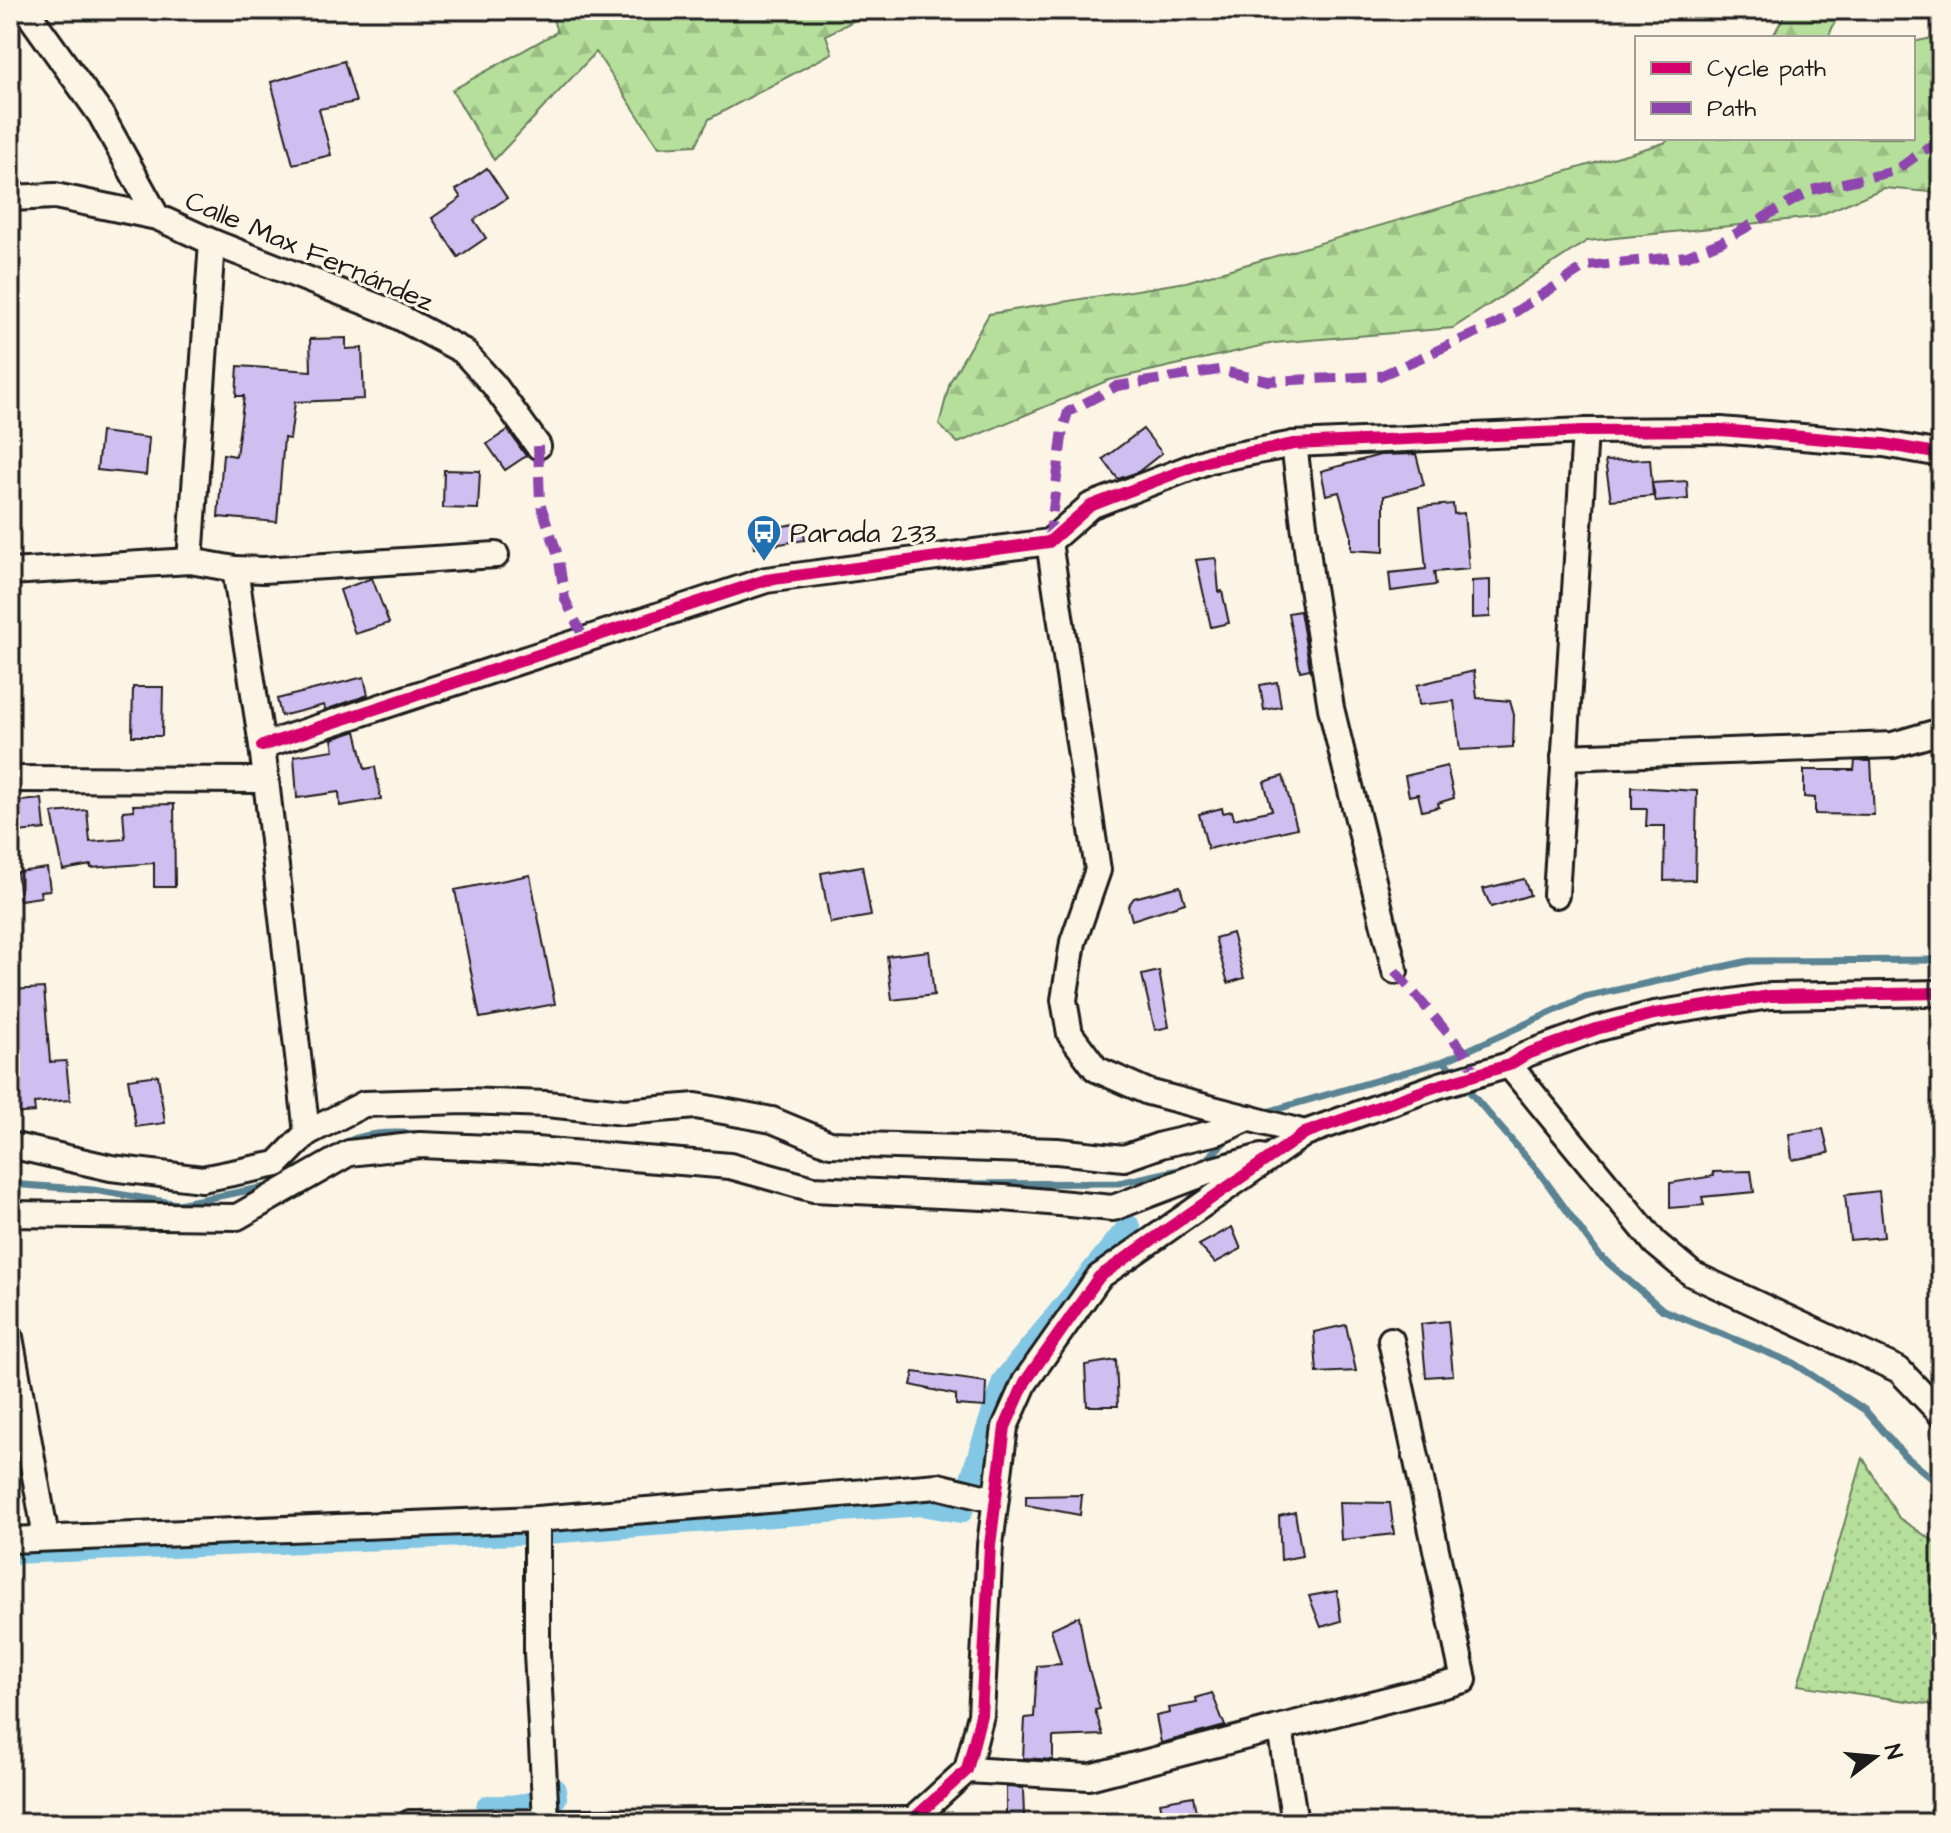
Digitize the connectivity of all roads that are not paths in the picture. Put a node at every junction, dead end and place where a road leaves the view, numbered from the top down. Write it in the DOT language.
graph roads {
  1 [pos="26,10"];
  2 [pos="10,198"];
  3 [pos="157,217"];
  4 [pos="212,242"];
  5 [pos="1585,431"];
  6 [pos="1294,444"];
  7 [pos="538,446"];
  8 [pos="1941,454"];
  9 [pos="1049,542"];
  10 [pos="496,555"];
  11 [pos="190,561"];
  12 [pos="235,569"];
  13 [pos="10,572"];
  14 [pos="1941,731"];
  15 [pos="262,746"];
  16 [pos="1564,757"];
  17 [pos="10,779"];
  18 [pos="266,780"];
  19 [pos="1556,895"];
  20 [pos="1395,971"];
  21 [pos="1941,993"];
  22 [pos="1509,1065"];
  23 [pos="1249,1118"];
  24 [pos="307,1133"];
  25 [pos="1305,1133"];
  26 [pos="10,1145"];
  27 [pos="1277,1152"];
  28 [pos="10,1214"];
  29 [pos="10,1337"];
  30 [pos="1391,1340"];
  31 [pos="1941,1414"];
  32 [pos="995,1500"];
  33 [pos="537,1519"];
  34 [pos="46,1537"];
  35 [pos="10,1540"];
  36 [pos="1280,1728"];
  37 [pos="967,1770"];
  38 [pos="546,1820"];
  39 [pos="910,1821"];
  40 [pos="410,1823"];
  41 [pos="1295,1823"];
  1 -- 3 [label="street"];
  2 -- 3 [label="street, Calle Max Fernández"];
  3 -- 4 [label="street, Calle Max Fernández"];
  4 -- 7 [label="street, Calle Max Fernández"];
  4 -- 11 [label="street"];
  5 -- 6 [label="street"];
  5 -- 8 [label="street"];
  5 -- 16 [label="street"];
  6 -- 9 [label="street"];
  6 -- 20 [label="street"];
  9 -- 15 [label="street"];
  9 -- 23 [label="street"];
  10 -- 12 [label="street"];
  11 -- 12 [label="street"];
  11 -- 13 [label="street"];
  12 -- 15 [label="street"];
  14 -- 16 [label="street"];
  15 -- 18 [label="street"];
  16 -- 19 [label="street"];
  17 -- 18 [label="street"];
  18 -- 24 [label="street"];
  21 -- 22 [label="street"];
  22 -- 25 [label="street"];
  22 -- 31 [label="street"];
  23 -- 24 [label="street"];
  23 -- 25 [label="street"];
  24 -- 26 [label="street"];
  25 -- 27 [label="street"];
  27 -- 28 [label="street"];
  27 -- 32 [label="street"];
  29 -- 34 [label="street"];
  30 -- 36 [label="street"];
  32 -- 33 [label="street"];
  32 -- 37 [label="street"];
  33 -- 34 [label="street"];
  33 -- 38 [label="street"];
  34 -- 35 [label="street"];
  36 -- 37 [label="street"];
  36 -- 41 [label="street"];
  37 -- 39 [label="street"];
  38 -- 39 [label="street"];
  38 -- 40 [label="street"];
}
